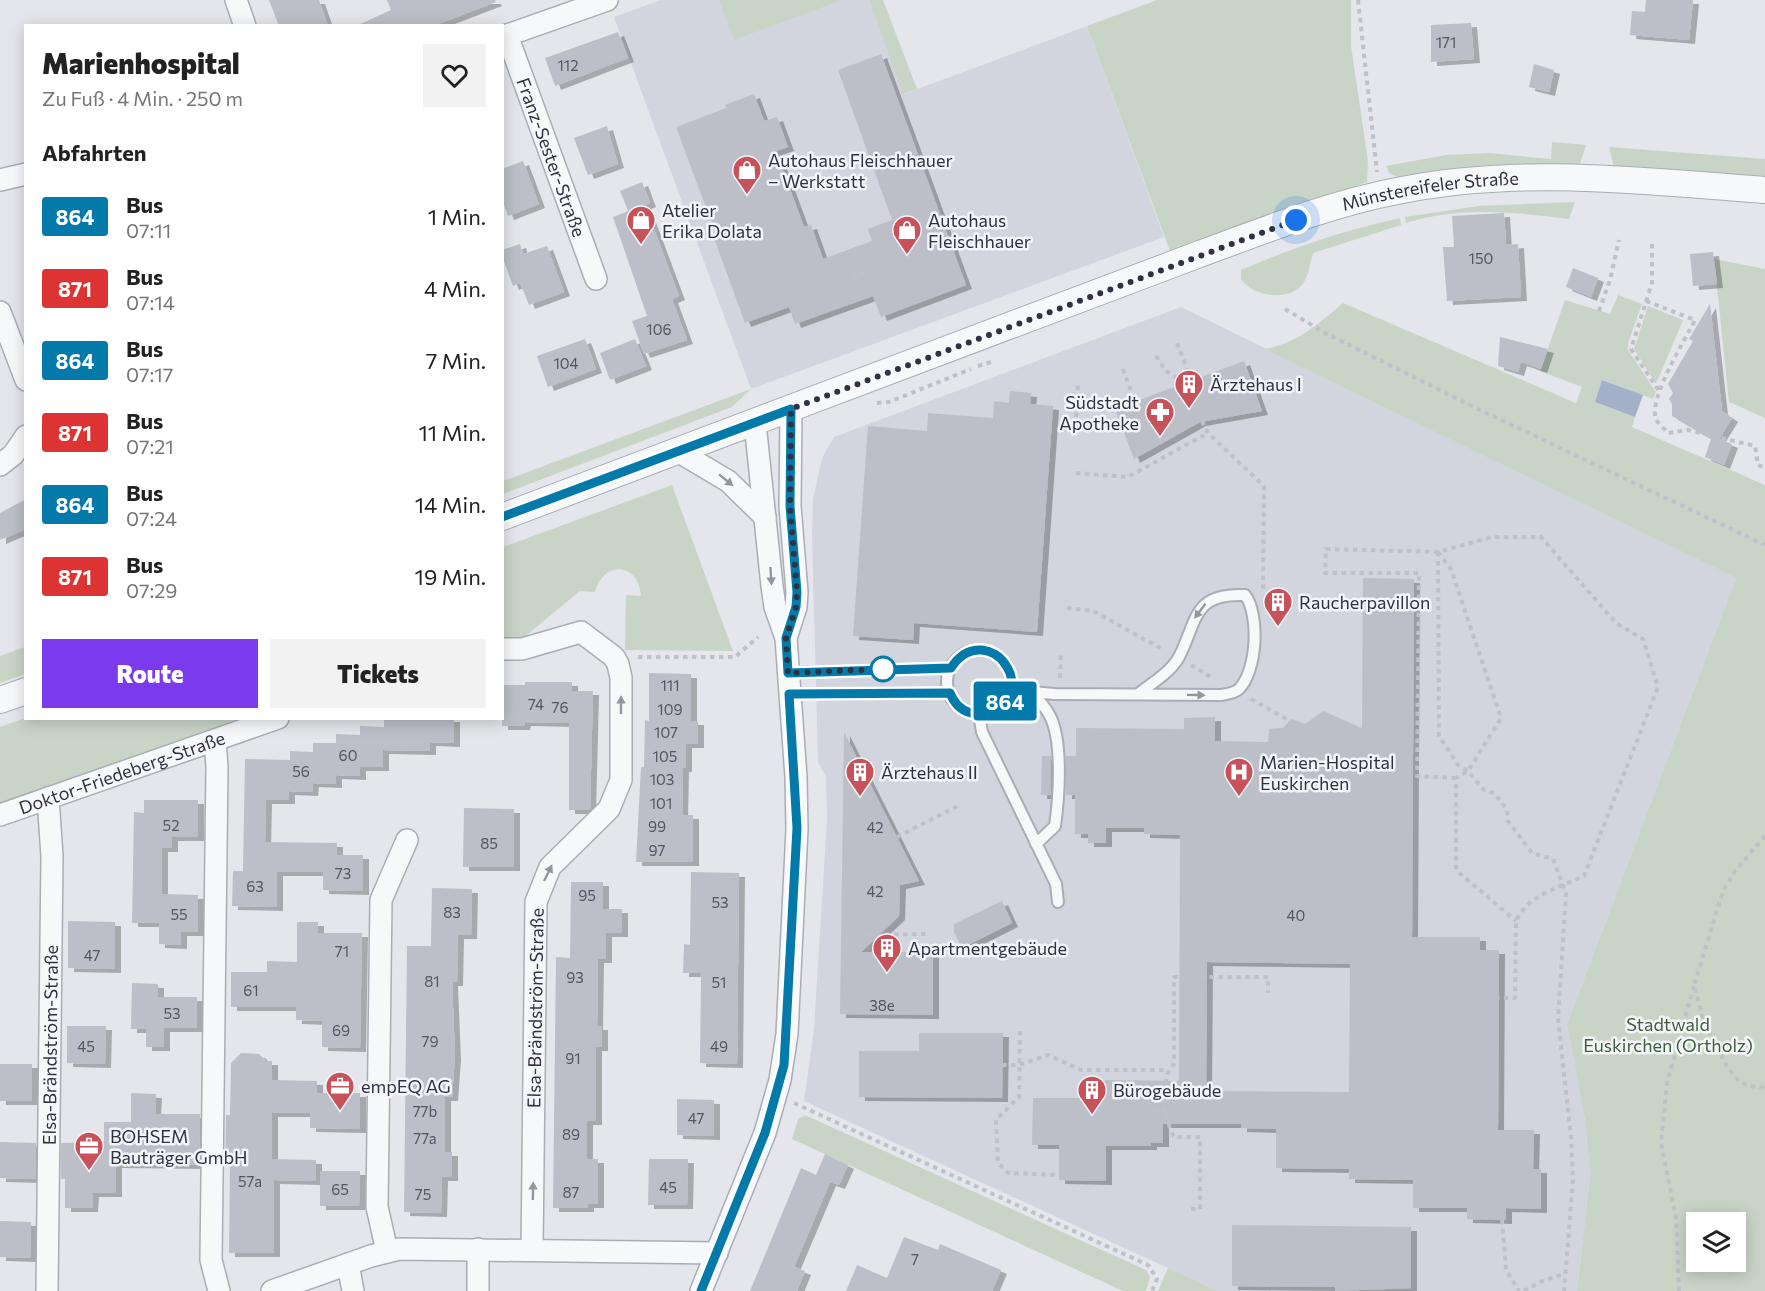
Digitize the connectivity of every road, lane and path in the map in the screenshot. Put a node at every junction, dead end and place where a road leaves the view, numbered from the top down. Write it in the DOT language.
graph roads {
  1 [pos="236,0"];
  2 [pos="607,0"];
  3 [pos="1358,0"];
  4 [pos="244,24"];
  5 [pos="505,36"];
  6 [pos="1375,158"];
  7 [pos="24,174"];
  8 [pos="0,180"];
  9 [pos="1765,190"];
  10 [pos="1619,240"];
  11 [pos="1652,244"];
  12 [pos="865,272"];
  13 [pos="852,278"];
  14 [pos="596,279"];
  15 [pos="1646,301"];
  16 [pos="1285,309"];
  17 [pos="1599,311"];
  18 [pos="0,312"];
  19 [pos="1177,343"];
  20 [pos="1156,356"];
  21 [pos="1123,369"];
  22 [pos="24,375"];
  23 [pos="1078,384"];
  24 [pos="1659,391"];
  25 [pos="1135,402"];
  26 [pos="791,409"];
  27 [pos="1076,417"];
  28 [pos="1202,421"];
  29 [pos="755,423"];
  30 [pos="1208,433"];
  31 [pos="24,439"];
  32 [pos="679,452"];
  33 [pos="0,465"];
  34 [pos="1765,468"];
  35 [pos="1076,473"];
  36 [pos="504,516"];
  37 [pos="765,518"];
  38 [pos="1765,545"];
  39 [pos="1437,552"];
  40 [pos="1263,601"];
  41 [pos="758,637"];
  42 [pos="786,638"];
  43 [pos="504,649"];
  44 [pos="1061,652"];
  45 [pos="614,657"];
  46 [pos="951,668"];
  47 [pos="788,673"];
  48 [pos="1010,690"];
  49 [pos="1030,690"];
  50 [pos="24,692"];
  51 [pos="950,693"];
  52 [pos="789,694"];
  53 [pos="1060,694"];
  54 [pos="1138,694"];
  55 [pos="0,700"];
  56 [pos="979,714"];
  57 [pos="273,720"];
  58 [pos="215,741"];
  59 [pos="1468,771"];
  60 [pos="1456,778"];
  61 [pos="48,798"];
  62 [pos="958,806"];
  63 [pos="0,816"];
  64 [pos="1765,836"];
  65 [pos="897,837"];
  66 [pos="407,840"];
  67 [pos="1036,844"];
  68 [pos="1564,886"];
  69 [pos="1058,902"];
  70 [pos="1516,921"];
  71 [pos="927,934"];
  72 [pos="867,935"];
  73 [pos="1694,985"];
  74 [pos="1268,993"];
  75 [pos="1498,998"];
  76 [pos="1020,1031"];
  77 [pos="1002,1065"];
  78 [pos="1019,1065"];
  79 [pos="1168,1070"];
  80 [pos="1765,1088"];
  81 [pos="776,1097"];
  82 [pos="1152,1111"];
  83 [pos="1166,1111"];
  84 [pos="1059,1175"];
  85 [pos="1191,1209"];
  86 [pos="1502,1220"];
  87 [pos="478,1249"];
  88 [pos="532,1250"];
  89 [pos="387,1251"];
  90 [pos="717,1253"];
  91 [pos="348,1264"];
  92 [pos="1564,1274"];
  93 [pos="47,1291"];
  94 [pos="219,1291"];
  95 [pos="272,1291"];
  96 [pos="353,1291"];
  97 [pos="478,1291"];
  98 [pos="701,1291"];
  99 [pos="1152,1291"];
  100 [pos="1519,1291"];
  101 [pos="1524,1291"];
  102 [pos="1564,1291"];
  103 [pos="1678,1291"];
  1 -- 4 [label="street"];
  2 -- 5 [label="street, Franz-Sester-Straße"];
  3 -- 6 [label="path"];
  5 -- 14 [label="street, Franz-Sester-Straße"];
  7 -- 8 [label="street"];
  9 -- 26 [label="street, Münstereifeler Straße"];
  10 -- 17 [label="path"];
  11 -- 15 [label="path"];
  12 -- 13 [label="path"];
  15 -- 24 [label="path"];
  15 -- 24 [label="path"];
  16 -- 38 [label="path"];
  18 -- 22 [label="street"];
  19 -- 20 [label="path"];
  21 -- 25 [label="path"];
  23 -- 27 [label="path"];
  24 -- 34 [label="path"];
  26 -- 29 [label="street, Münstereifeler Straße"];
  26 -- 42 [label="street"];
  28 -- 30 [label="path"];
  29 -- 32 [label="street, Münstereifeler Straße"];
  29 -- 37 [label="street"];
  30 -- 35 [label="path"];
  30 -- 40 [label="path"];
  31 -- 33 [label="street"];
  32 -- 36 [label="street, Münstereifeler Straße"];
  32 -- 37 [label="street, one-way"];
  37 -- 42 [label="street, one-way"];
  39 -- 59 [label="path"];
  39 -- 59 [label="path"];
  39 -- 60 [label="path"];
  39 -- 68 [label="path"];
  41 -- 45 [label="path"];
  42 -- 47 [label="street"];
  43 -- 45 [label="street"];
  44 -- 53 [label="path"];
  88 -- 45 [label="street, Elsa-Brändström-Straße, one-way"];
  46 -- 47 [label="lane"];
  46 -- 48 [label="lane"];
  46 -- 51 [label="lane"];
  47 -- 52 [label="street"];
  48 -- 49 [label="lane"];
  48 -- 56 [label="lane"];
  49 -- 53 [label="lane"];
  49 -- 67 [label="lane"];
  50 -- 55 [label="street"];
  51 -- 52 [label="lane"];
  51 -- 56 [label="lane"];
  52 -- 81 [label="street"];
  53 -- 54 [label="lane"];
  54 -- 54 [label="lane, one-way"];
  56 -- 67 [label="lane"];
  57 -- 58 [label="street, Doktor-Friedeberg-Straße"];
  58 -- 61 [label="street, Doktor-Friedeberg-Straße"];
  58 -- 94 [label="street"];
  59 -- 60 [label="path"];
  59 -- 68 [label="path"];
  60 -- 70 [label="path"];
  61 -- 63 [label="street, Doktor-Friedeberg-Straße"];
  61 -- 93 [label="street, Elsa-Brändström-Straße"];
  62 -- 65 [label="path"];
  64 -- 73 [label="path"];
  66 -- 89 [label="street"];
  67 -- 69 [label="lane"];
  68 -- 70 [label="path"];
  68 -- 92 [label="path"];
  70 -- 75 [label="path"];
  71 -- 72 [label="path"];
  73 -- 80 [label="path"];
  73 -- 103 [label="path"];
  74 -- 79 [label="path"];
  76 -- 78 [label="path"];
  77 -- 78 [label="path"];
  78 -- 79 [label="path"];
  78 -- 84 [label="path"];
  79 -- 83 [label="path"];
  81 -- 90 [label="street"];
  81 -- 99 [label="path"];
  82 -- 83 [label="path"];
  83 -- 85 [label="path"];
  86 -- 100 [label="path"];
  87 -- 88 [label="street"];
  87 -- 89 [label="street"];
  87 -- 97 [label="street"];
  88 -- 90 [label="street"];
  89 -- 91 [label="street"];
  90 -- 98 [label="street"];
  91 -- 95 [label="street"];
  91 -- 96 [label="street"];
  92 -- 101 [label="path"];
  92 -- 102 [label="path"];
}
